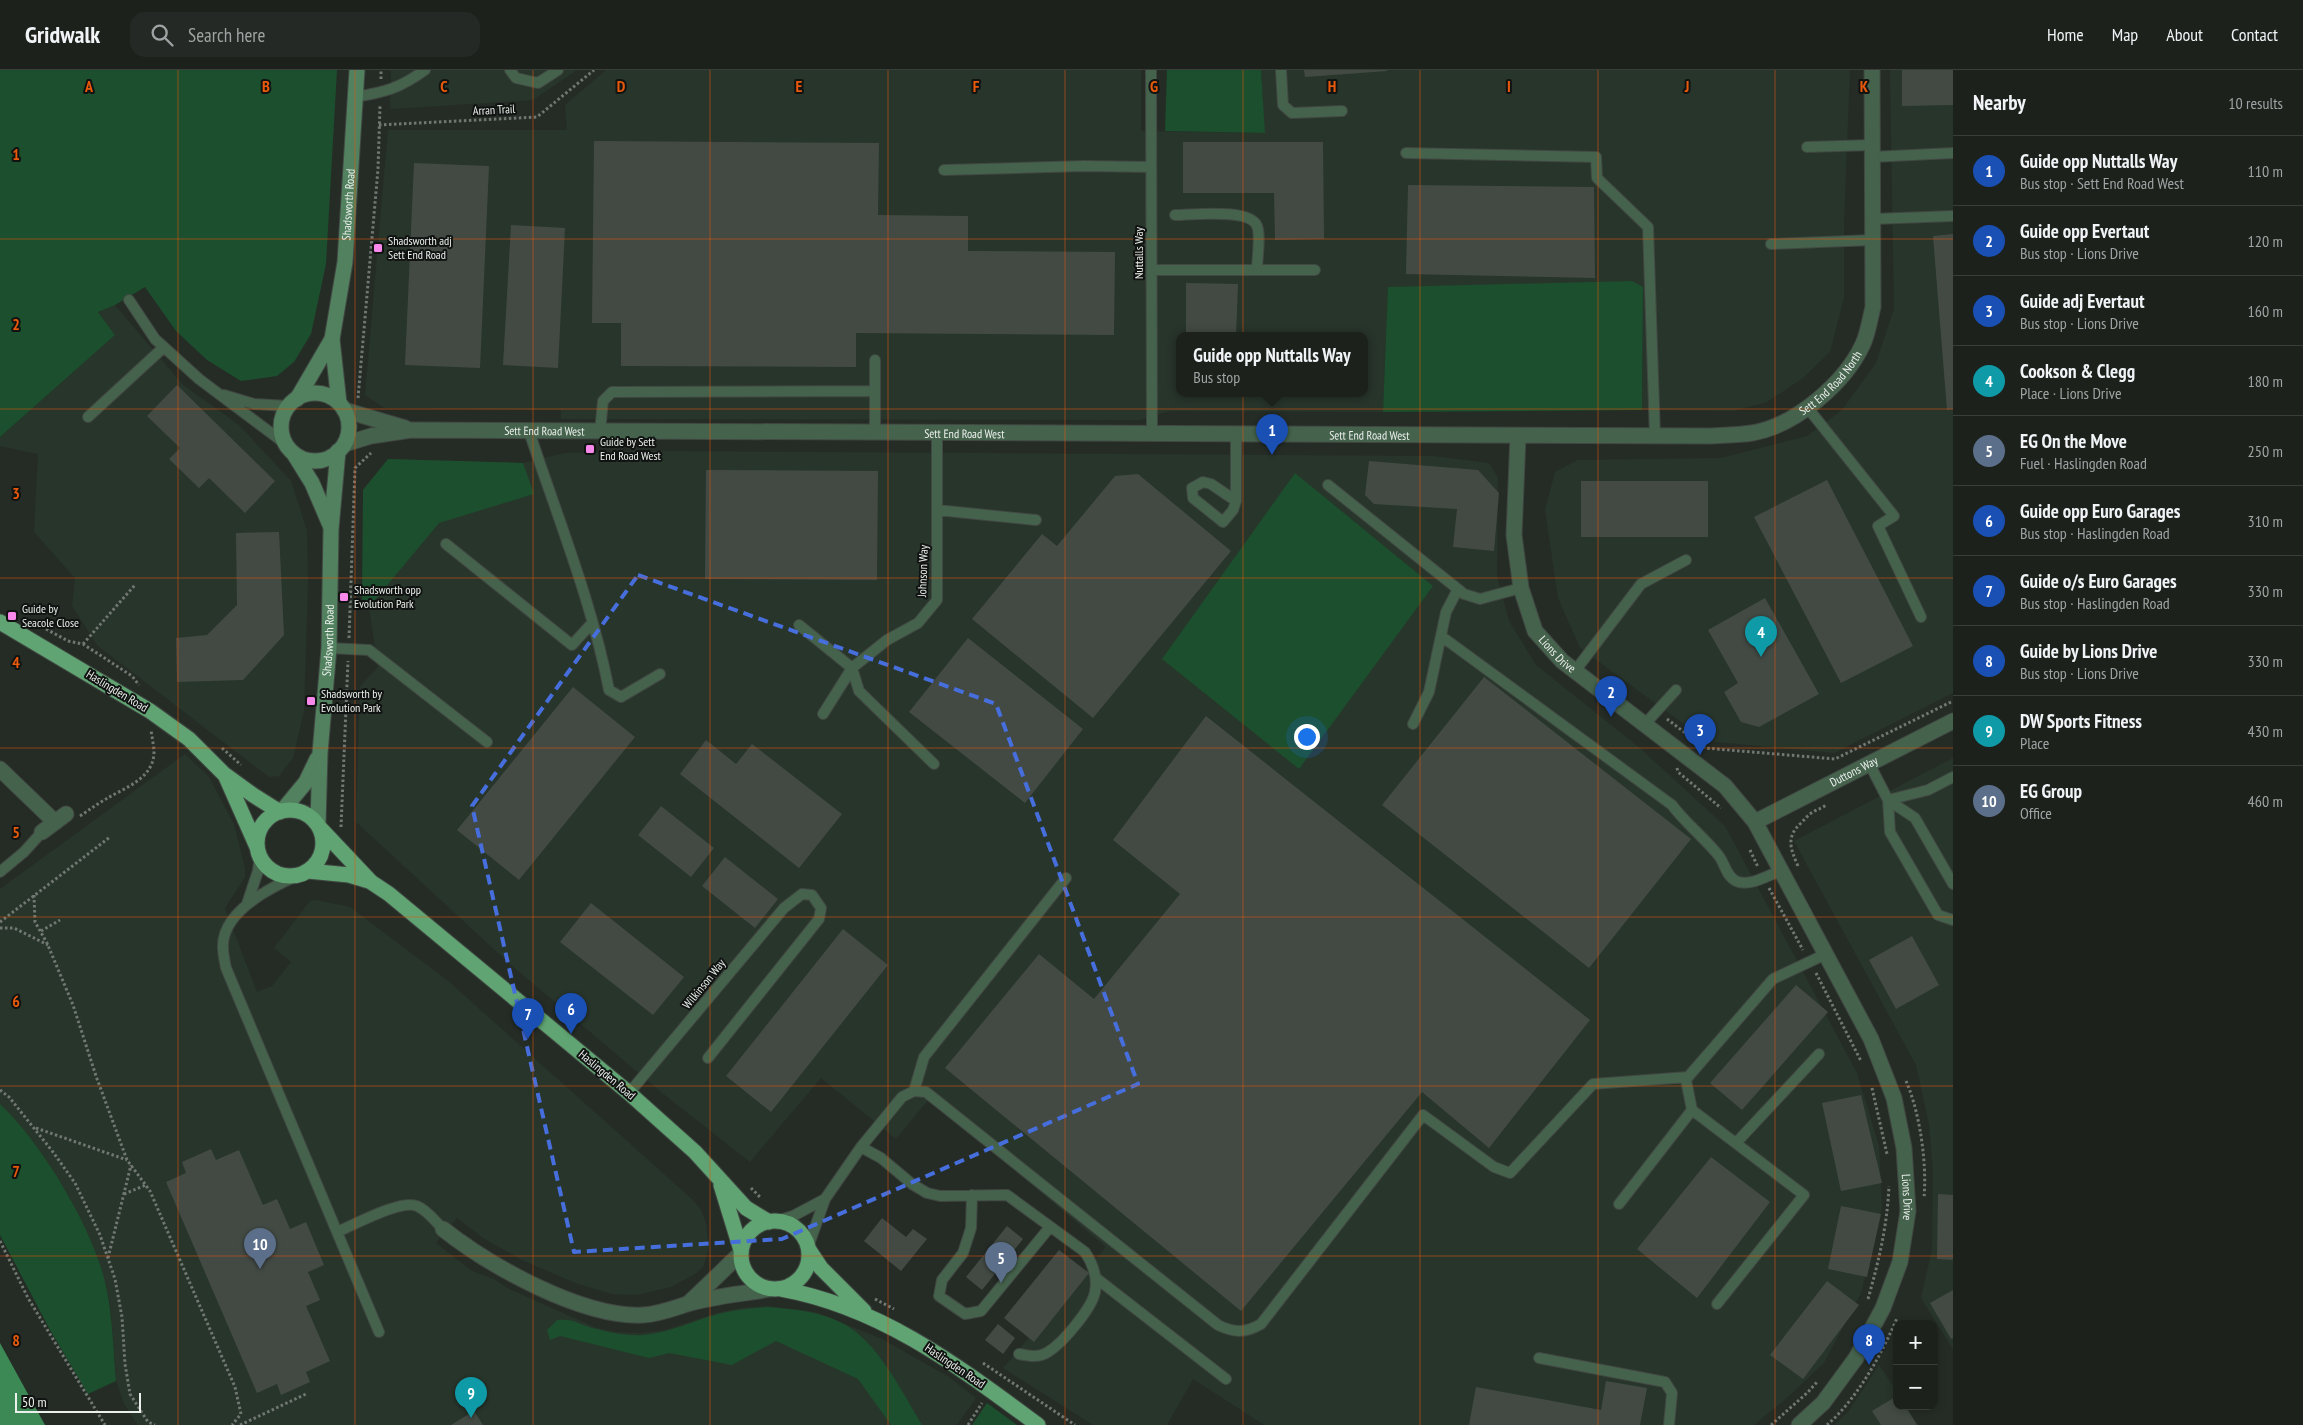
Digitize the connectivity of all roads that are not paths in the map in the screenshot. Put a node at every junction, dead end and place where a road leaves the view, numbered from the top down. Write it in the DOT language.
graph roads {
  1 [pos="357,70"];
  2 [pos="425,70"];
  3 [pos="510,70"];
  4 [pos="558,70"];
  5 [pos="1151,70"];
  6 [pos="1281,70"];
  7 [pos="1872,70"];
  8 [pos="355,97"];
  9 [pos="1342,111"];
  10 [pos="1807,147"];
  11 [pos="1872,151"];
  12 [pos="1406,153"];
  13 [pos="1953,153"];
  14 [pos="1152,167"];
  15 [pos="944,170"];
  16 [pos="1175,215"];
  17 [pos="1953,216"];
  18 [pos="1873,219"];
  19 [pos="1873,240"];
  20 [pos="1771,244"];
  21 [pos="1152,270"];
  22 [pos="1257,270"];
  23 [pos="1315,270"];
  24 [pos="129,300"];
  25 [pos="332,340"];
  26 [pos="164,347"];
  27 [pos="875,360"];
  28 [pos="875,391"];
  29 [pos="219,393"];
  30 [pos="292,403"];
  31 [pos="342,407"];
  32 [pos="1807,408"];
  33 [pos="88,417"];
  34 [pos="411,430"];
  35 [pos="529,431"];
  36 [pos="600,432"];
  37 [pos="874,434"];
  38 [pos="937,434"];
  39 [pos="1152,436"];
  40 [pos="1236,436"];
  41 [pos="1518,436"];
  42 [pos="1655,436"];
  43 [pos="289,448"];
  44 [pos="342,448"];
  45 [pos="1328,485"];
  46 [pos="1236,501"];
  47 [pos="937,510"];
  48 [pos="1036,520"];
  49 [pos="331,529"];
  50 [pos="446,544"];
  51 [pos="1686,560"];
  52 [pos="1521,588"];
  53 [pos="1458,589"];
  54 [pos="1921,617"];
  55 [pos="0,622"];
  56 [pos="592,623"];
  57 [pos="799,625"];
  58 [pos="1440,636"];
  59 [pos="329,648"];
  60 [pos="852,668"];
  61 [pos="1575,671"];
  62 [pos="660,674"];
  63 [pos="1676,690"];
  64 [pos="823,714"];
  65 [pos="1953,721"];
  66 [pos="1413,724"];
  67 [pos="1645,724"];
  68 [pos="487,742"];
  69 [pos="320,753"];
  70 [pos="1869,763"];
  71 [pos="934,764"];
  72 [pos="0,769"];
  73 [pos="224,774"];
  74 [pos="1953,777"];
  75 [pos="1888,800"];
  76 [pos="281,811"];
  77 [pos="1755,822"];
  78 [pos="319,826"];
  79 [pos="42,832"];
  80 [pos="259,853"];
  81 [pos="1780,871"];
  82 [pos="0,872"];
  83 [pos="303,873"];
  84 [pos="1066,878"];
  85 [pos="370,882"];
  86 [pos="1953,884"];
  87 [pos="247,904"];
  88 [pos="1953,920"];
  89 [pos="1826,954"];
  90 [pos="1819,1054"];
  91 [pos="708,1058"];
  92 [pos="1688,1077"];
  93 [pos="914,1091"];
  94 [pos="629,1093"];
  95 [pos="1692,1110"];
  96 [pos="1736,1143"];
  97 [pos="861,1147"];
  98 [pos="720,1181"];
  99 [pos="972,1195"];
  100 [pos="825,1199"];
  101 [pos="1619,1204"];
  102 [pos="773,1222"];
  103 [pos="1050,1227"];
  104 [pos="443,1229"];
  105 [pos="337,1232"];
  106 [pos="808,1248"];
  107 [pos="741,1252"];
  108 [pos="1096,1278"];
  109 [pos="775,1289"];
  110 [pos="688,1304"];
  111 [pos="1718,1304"];
  112 [pos="867,1314"];
  113 [pos="379,1332"];
  114 [pos="1019,1354"];
  115 [pos="1539,1358"];
  116 [pos="1226,1379"];
  117 [pos="1038,1425"];
  118 [pos="1669,1425"];
  119 [pos="1799,1425"];
  1 -- 8 [label="main road, Shadsworth Road"];
  2 -- 8 [label="lane"];
  3 -- 4 [label="lane"];
  5 -- 14 [label="lane, Nuttalls Way"];
  6 -- 9 [label="lane"];
  7 -- 11 [label="street, Sett End Road North"];
  8 -- 25 [label="main road, Shadsworth Road"];
  10 -- 11 [label="lane"];
  11 -- 13 [label="lane"];
  11 -- 18 [label="street, Sett End Road North"];
  12 -- 42 [label="lane"];
  14 -- 15 [label="lane"];
  14 -- 21 [label="lane, Nuttalls Way"];
  16 -- 22 [label="lane"];
  17 -- 18 [label="lane"];
  18 -- 19 [label="street, Sett End Road North"];
  19 -- 20 [label="lane"];
  19 -- 32 [label="street, Sett End Road North"];
  21 -- 22 [label="lane"];
  21 -- 39 [label="lane, Nuttalls Way"];
  22 -- 23 [label="lane"];
  24 -- 26 [label="lane"];
  25 -- 30 [label="main road, Shadsworth Road"];
  25 -- 31 [label="main road, Shadsworth Road"];
  26 -- 29 [label="lane"];
  26 -- 33 [label="lane"];
  27 -- 28 [label="lane"];
  28 -- 36 [label="lane"];
  28 -- 37 [label="lane"];
  29 -- 30 [label="lane"];
  29 -- 43 [label="lane"];
  30 -- 31 [label="main road"];
  30 -- 43 [label="main road, Shadsworth Road"];
  31 -- 34 [label="street, Sett End Road West"];
  31 -- 44 [label="main road, Shadsworth Road"];
  32 -- 42 [label="street, Sett End Road North"];
  32 -- 54 [label="lane"];
  34 -- 35 [label="street, Sett End Road West"];
  34 -- 44 [label="street, Sett End Road West"];
  35 -- 36 [label="street, Sett End Road West"];
  35 -- 56 [label="lane"];
  36 -- 37 [label="street, Sett End Road West"];
  37 -- 38 [label="street, Sett End Road West"];
  38 -- 39 [label="street, Sett End Road West"];
  38 -- 47 [label="lane, Johnson Way"];
  39 -- 40 [label="street, Sett End Road West"];
  40 -- 41 [label="street, Sett End Road West"];
  40 -- 46 [label="lane"];
  41 -- 42 [label="street, Sett End Road North"];
  41 -- 52 [label="street, Lions Drive"];
  43 -- 44 [label="main road"];
  43 -- 49 [label="main road, Shadsworth Road"];
  44 -- 49 [label="main road, Shadsworth Road"];
  45 -- 53 [label="lane"];
  47 -- 48 [label="lane"];
  47 -- 60 [label="lane, Johnson Way"];
  49 -- 59 [label="main road, Shadsworth Road"];
  50 -- 56 [label="lane"];
  51 -- 61 [label="lane"];
  52 -- 53 [label="lane"];
  52 -- 61 [label="street, Lions Drive"];
  53 -- 58 [label="lane"];
  55 -- 73 [label="highway, Haslingden Road"];
  56 -- 62 [label="lane"];
  57 -- 60 [label="lane"];
  58 -- 66 [label="lane"];
  58 -- 81 [label="lane"];
  59 -- 68 [label="lane"];
  59 -- 69 [label="main road, Shadsworth Road"];
  60 -- 64 [label="lane, Johnson Way"];
  60 -- 71 [label="lane"];
  61 -- 67 [label="street, Lions Drive"];
  63 -- 67 [label="lane"];
  65 -- 70 [label="street, Duttons Way"];
  67 -- 77 [label="street, Lions Drive"];
  69 -- 76 [label="main road, Shadsworth Road"];
  69 -- 78 [label="main road, Shadsworth Road"];
  70 -- 75 [label="lane"];
  70 -- 77 [label="street, Duttons Way"];
  72 -- 79 [label="street"];
  73 -- 76 [label="highway, Haslingden Road"];
  73 -- 80 [label="highway, Haslingden Road"];
  74 -- 75 [label="lane"];
  75 -- 86 [label="lane"];
  75 -- 88 [label="lane"];
  76 -- 78 [label="highway"];
  76 -- 80 [label="highway"];
  77 -- 81 [label="street, Lions Drive"];
  78 -- 83 [label="highway"];
  78 -- 85 [label="highway, Haslingden Road"];
  79 -- 82 [label="lane"];
  80 -- 83 [label="highway"];
  80 -- 87 [label="lane"];
  81 -- 89 [label="street, Lions Drive"];
  83 -- 85 [label="highway, Haslingden Road"];
  83 -- 87 [label="lane"];
  84 -- 93 [label="lane"];
  85 -- 94 [label="highway, Haslingden Road"];
  87 -- 105 [label="lane"];
  89 -- 92 [label="lane"];
  89 -- 119 [label="street, Lions Drive"];
  90 -- 96 [label="lane"];
  91 -- 94 [label="lane, Wilkinson Way"];
  92 -- 93 [label="lane"];
  92 -- 95 [label="lane"];
  93 -- 97 [label="lane"];
  94 -- 98 [label="highway, Haslingden Road"];
  95 -- 96 [label="lane"];
  95 -- 101 [label="lane"];
  96 -- 111 [label="lane"];
  97 -- 99 [label="lane"];
  97 -- 100 [label="lane"];
  98 -- 102 [label="highway, Haslingden Road"];
  98 -- 107 [label="highway, Haslingden Road"];
  99 -- 103 [label="lane"];
  99 -- 103 [label="lane"];
  100 -- 102 [label="lane"];
  100 -- 106 [label="lane"];
  102 -- 106 [label="highway"];
  102 -- 107 [label="highway"];
  103 -- 108 [label="lane"];
  104 -- 105 [label="lane"];
  104 -- 110 [label="street"];
  105 -- 113 [label="lane"];
  106 -- 109 [label="highway"];
  106 -- 112 [label="highway, Haslingden Road"];
  107 -- 109 [label="highway"];
  107 -- 110 [label="street"];
  108 -- 114 [label="lane"];
  108 -- 116 [label="lane"];
  109 -- 110 [label="street"];
  109 -- 112 [label="highway, Haslingden Road"];
  112 -- 117 [label="highway, Haslingden Road"];
  115 -- 118 [label="lane"];
}
